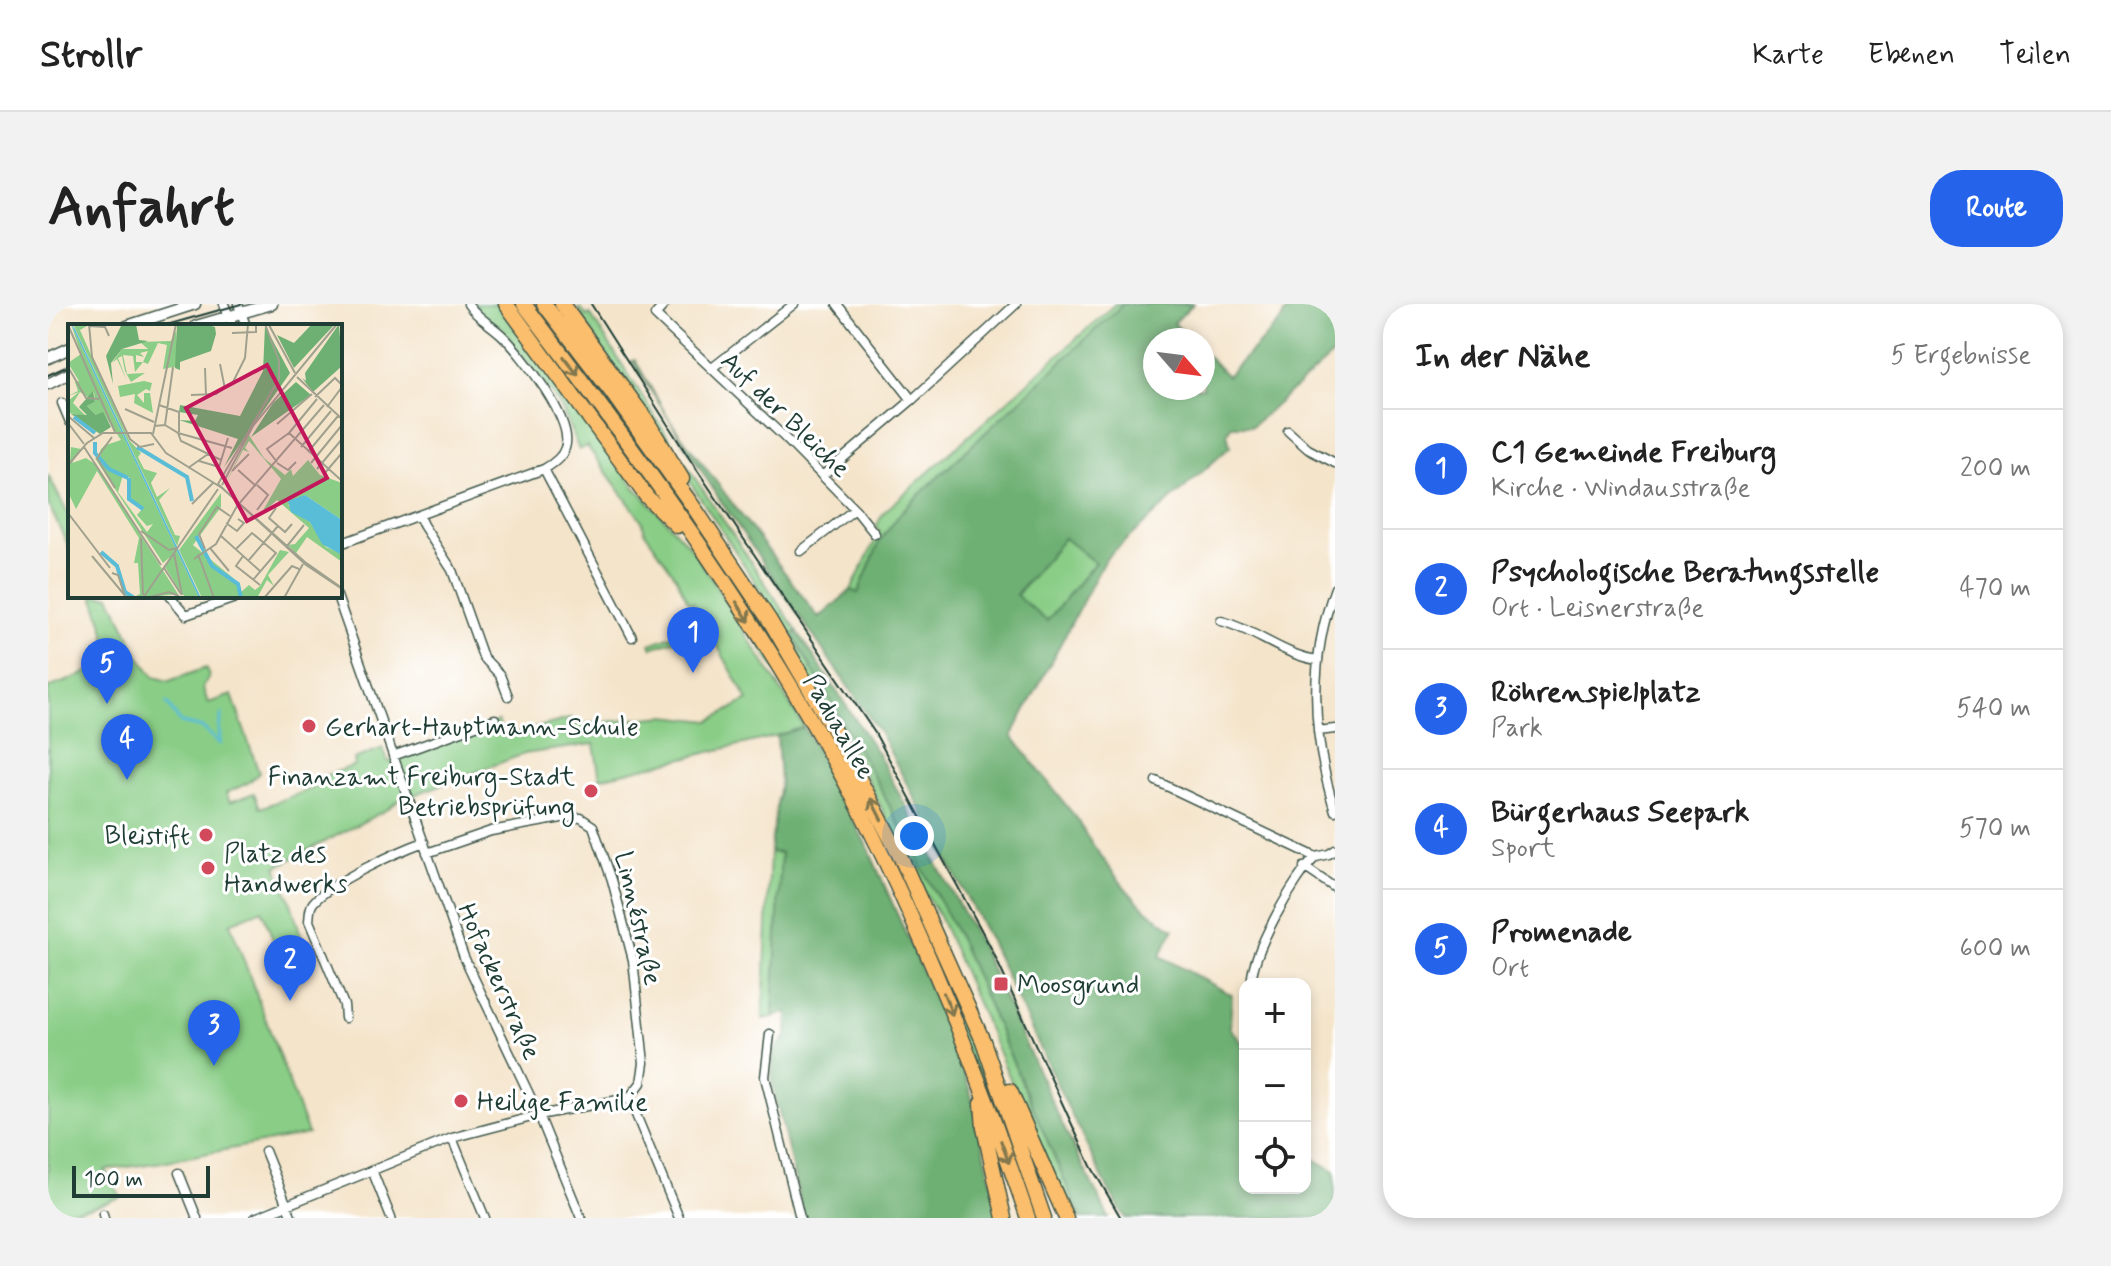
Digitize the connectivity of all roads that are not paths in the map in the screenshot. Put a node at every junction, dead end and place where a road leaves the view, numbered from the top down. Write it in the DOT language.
graph roads {
  1 [pos="195,304"];
  2 [pos="272,304"];
  3 [pos="468,304"];
  4 [pos="506,304"];
  5 [pos="524,304"];
  6 [pos="544,304"];
  7 [pos="562,304"];
  8 [pos="665,304"];
  9 [pos="794,304"];
  10 [pos="837,304"];
  11 [pos="1016,304"];
  12 [pos="239,307"];
  13 [pos="228,314"];
  14 [pos="133,324"];
  15 [pos="201,324"];
  16 [pos="68,349"];
  17 [pos="48,358"];
  18 [pos="712,368"];
  19 [pos="68,374"];
  20 [pos="48,384"];
  21 [pos="912,400"];
  22 [pos="62,403"];
  23 [pos="68,417"];
  24 [pos="1288,431"];
  25 [pos="1335,463"];
  26 [pos="544,469"];
  27 [pos="822,476"];
  28 [pos="855,509"];
  29 [pos="697,512"];
  30 [pos="419,516"];
  31 [pos="875,534"];
  32 [pos="342,543"];
  33 [pos="703,551"];
  34 [pos="801,551"];
  35 [pos="1335,588"];
  36 [pos="172,598"];
  37 [pos="235,598"];
  38 [pos="338,598"];
  39 [pos="1221,621"];
  40 [pos="632,637"];
  41 [pos="1318,660"];
  42 [pos="508,696"];
  43 [pos="495,719"];
  44 [pos="1335,729"];
  45 [pos="1318,731"];
  46 [pos="393,756"];
  47 [pos="1156,781"];
  48 [pos="1335,811"];
  49 [pos="424,842"];
  50 [pos="1335,850"];
  51 [pos="427,853"];
  52 [pos="1316,857"];
  53 [pos="1304,867"];
  54 [pos="1335,888"];
  55 [pos="1253,978"];
  56 [pos="345,1018"];
  57 [pos="770,1034"];
  58 [pos="983,1041"];
  59 [pos="981,1086"];
  60 [pos="629,1098"];
  61 [pos="539,1115"];
  62 [pos="452,1138"];
  63 [pos="265,1151"];
  64 [pos="372,1170"];
  65 [pos="179,1173"];
  66 [pos="287,1204"];
  67 [pos="197,1218"];
  68 [pos="255,1218"];
  69 [pos="292,1218"];
  70 [pos="391,1218"];
  71 [pos="485,1218"];
  72 [pos="581,1218"];
  73 [pos="679,1218"];
  74 [pos="800,1218"];
  75 [pos="1004,1218"];
  76 [pos="1028,1218"];
  77 [pos="1044,1218"];
  78 [pos="1066,1218"];
  1 -- 14 [label="street"];
  2 -- 12 [label="street"];
  3 -- 26 [label="street"];
  4 -- 33 [label="highway"];
  5 -- 33 [label="highway, Paduaallee, one-way"];
  6 -- 29 [label="highway, Paduaallee"];
  7 -- 29 [label="highway"];
  8 -- 18 [label="street, Auf der Bleiche"];
  9 -- 18 [label="street"];
  10 -- 21 [label="street"];
  11 -- 21 [label="street"];
  12 -- 13 [label="street"];
  13 -- 15 [label="street"];
  16 -- 17 [label="street"];
  18 -- 27 [label="street, Auf der Bleiche"];
  19 -- 20 [label="street"];
  21 -- 27 [label="street"];
  22 -- 23 [label="street"];
  24 -- 25 [label="street"];
  26 -- 30 [label="street"];
  26 -- 40 [label="street"];
  27 -- 28 [label="street, Auf der Bleiche"];
  28 -- 31 [label="street, Auf der Bleiche"];
  28 -- 34 [label="street, Auf der Bleiche"];
  58 -- 29 [label="highway, Paduaallee, one-way"];
  30 -- 32 [label="street"];
  30 -- 42 [label="street"];
  33 -- 59 [label="highway, Paduaallee, one-way"];
  35 -- 41 [label="street"];
  36 -- 37 [label="street"];
  38 -- 46 [label="street, Hofackerstraße"];
  39 -- 41 [label="street"];
  41 -- 45 [label="street"];
  43 -- 46 [label="street"];
  44 -- 45 [label="street"];
  45 -- 48 [label="street"];
  46 -- 49 [label="street, Hofackerstraße"];
  47 -- 52 [label="street"];
  49 -- 51 [label="street, Hofackerstraße"];
  49 -- 56 [label="street"];
  50 -- 52 [label="street"];
  51 -- 60 [label="street, Linnéstraße"];
  51 -- 61 [label="street, Hofackerstraße"];
  52 -- 53 [label="street"];
  53 -- 54 [label="street"];
  53 -- 55 [label="street"];
  57 -- 74 [label="street"];
  58 -- 77 [label="highway, Paduaallee"];
  58 -- 78 [label="highway"];
  59 -- 75 [label="highway"];
  59 -- 76 [label="highway, Paduaallee, one-way"];
  60 -- 61 [label="street"];
  60 -- 73 [label="street"];
  61 -- 62 [label="street"];
  61 -- 72 [label="street, Hofackerstraße"];
  62 -- 64 [label="street"];
  62 -- 71 [label="street"];
  63 -- 66 [label="street"];
  64 -- 66 [label="street"];
  64 -- 70 [label="street"];
  65 -- 67 [label="street"];
  66 -- 68 [label="street"];
  66 -- 69 [label="street"];
}
